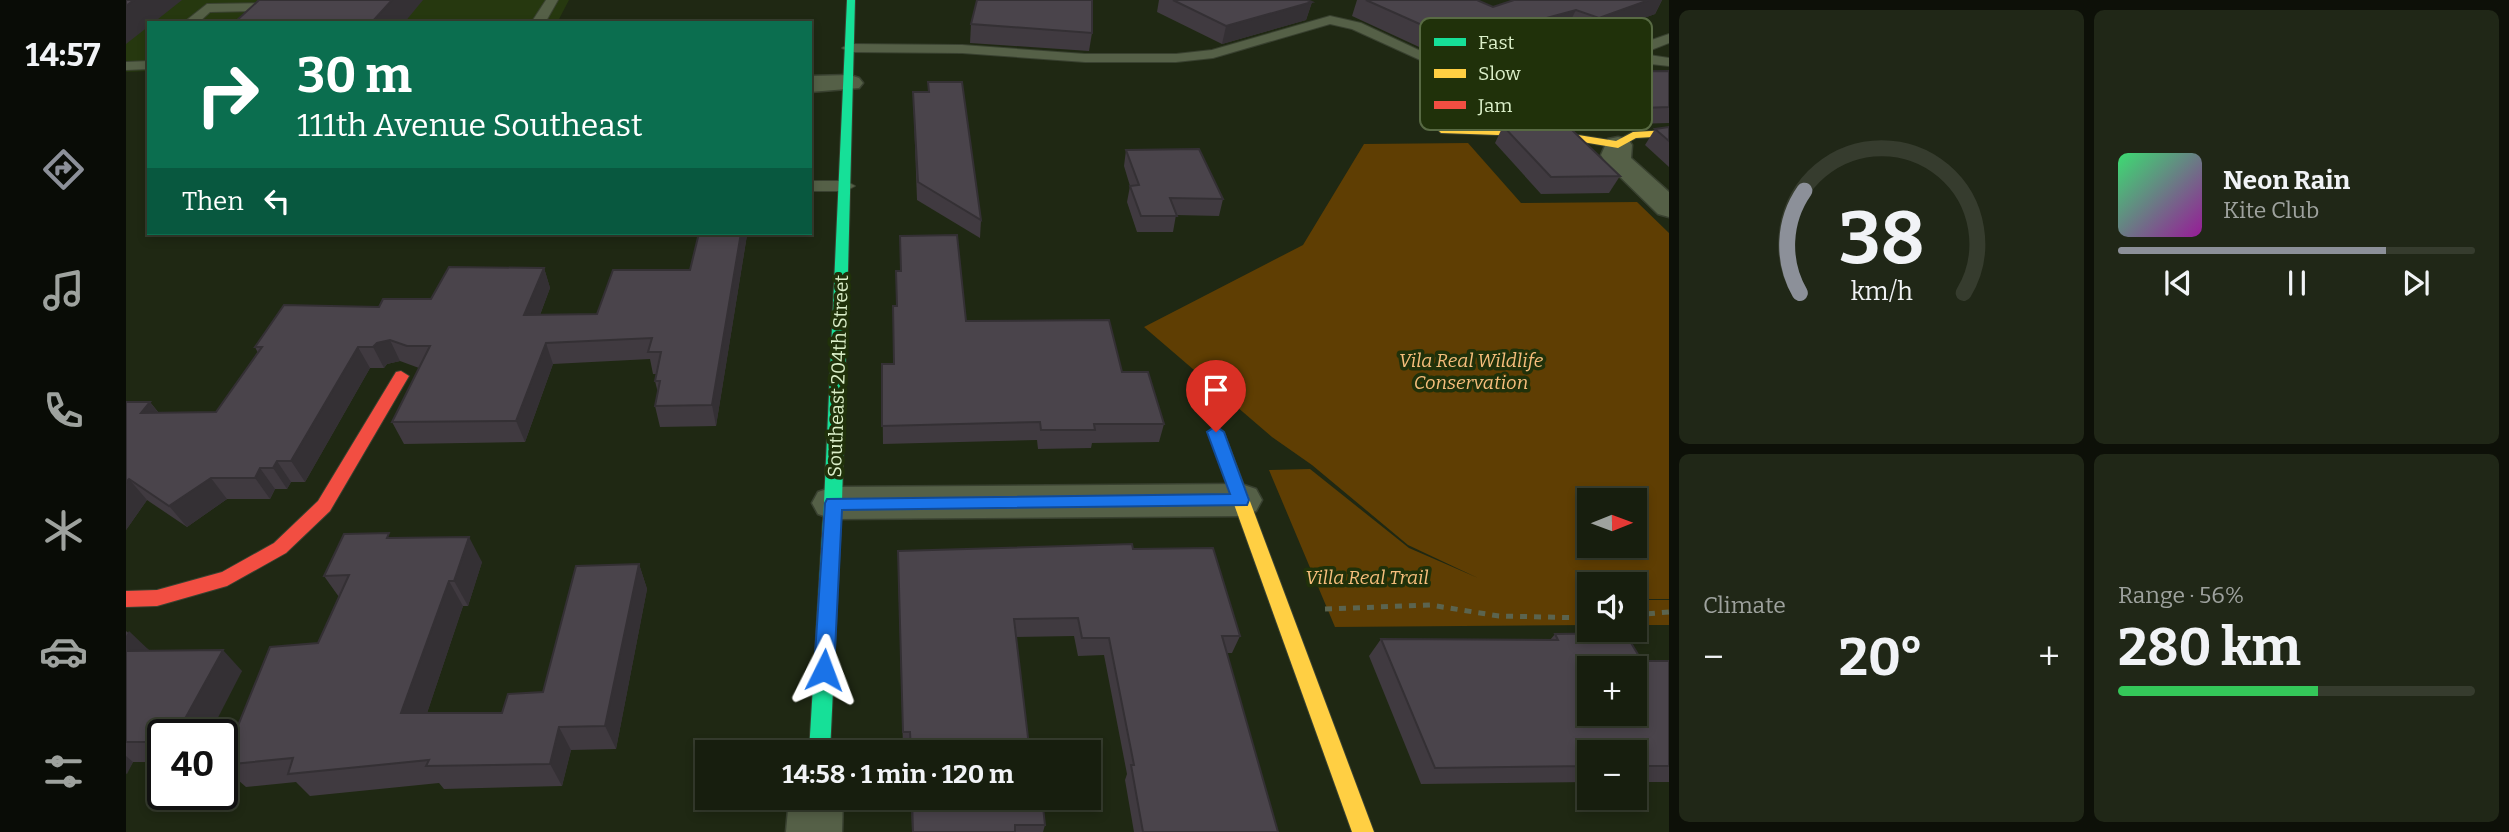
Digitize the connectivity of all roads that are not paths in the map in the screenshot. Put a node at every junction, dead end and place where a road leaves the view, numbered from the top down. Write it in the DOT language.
graph roads {
  1 [pos="552,0"];
  2 [pos="851,0"];
  3 [pos="192,21"];
  4 [pos="257,21"];
  5 [pos="539,21"];
  6 [pos="1669,38"];
  7 [pos="1652,44"];
  8 [pos="849,48"];
  9 [pos="1420,56"];
  10 [pos="850,83"];
  11 [pos="812,84"];
  12 [pos="1445,131"];
  13 [pos="1669,133"];
  14 [pos="1618,145"];
  15 [pos="812,186"];
  16 [pos="846,186"];
  17 [pos="1669,208"];
  18 [pos="401,376"];
  19 [pos="1216,432"];
  20 [pos="1241,500"];
  21 [pos="833,503"];
  22 [pos="126,599"];
  23 [pos="820,740"];
  24 [pos="815,810"];
  25 [pos="814,832"];
  26 [pos="1363,832"];
  1 -- 5 [label="lane"];
  2 -- 8 [label="street, Southeast 204th Street"];
  3 -- 4 [label="lane"];
  6 -- 7 [label="lane"];
  8 -- 9 [label="lane"];
  8 -- 10 [label="street, Southeast 204th Street"];
  10 -- 11 [label="street"];
  10 -- 16 [label="street, Southeast 204th Street"];
  12 -- 14 [label="street"];
  13 -- 14 [label="street"];
  14 -- 17 [label="street"];
  15 -- 16 [label="lane"];
  16 -- 21 [label="street, Southeast 204th Street"];
  18 -- 22 [label="street"];
  19 -- 20 [label="street"];
  20 -- 21 [label="street"];
  20 -- 26 [label="street"];
  21 -- 23 [label="street, Southeast 204th Street"];
  24 -- 25 [label="street"];
}
